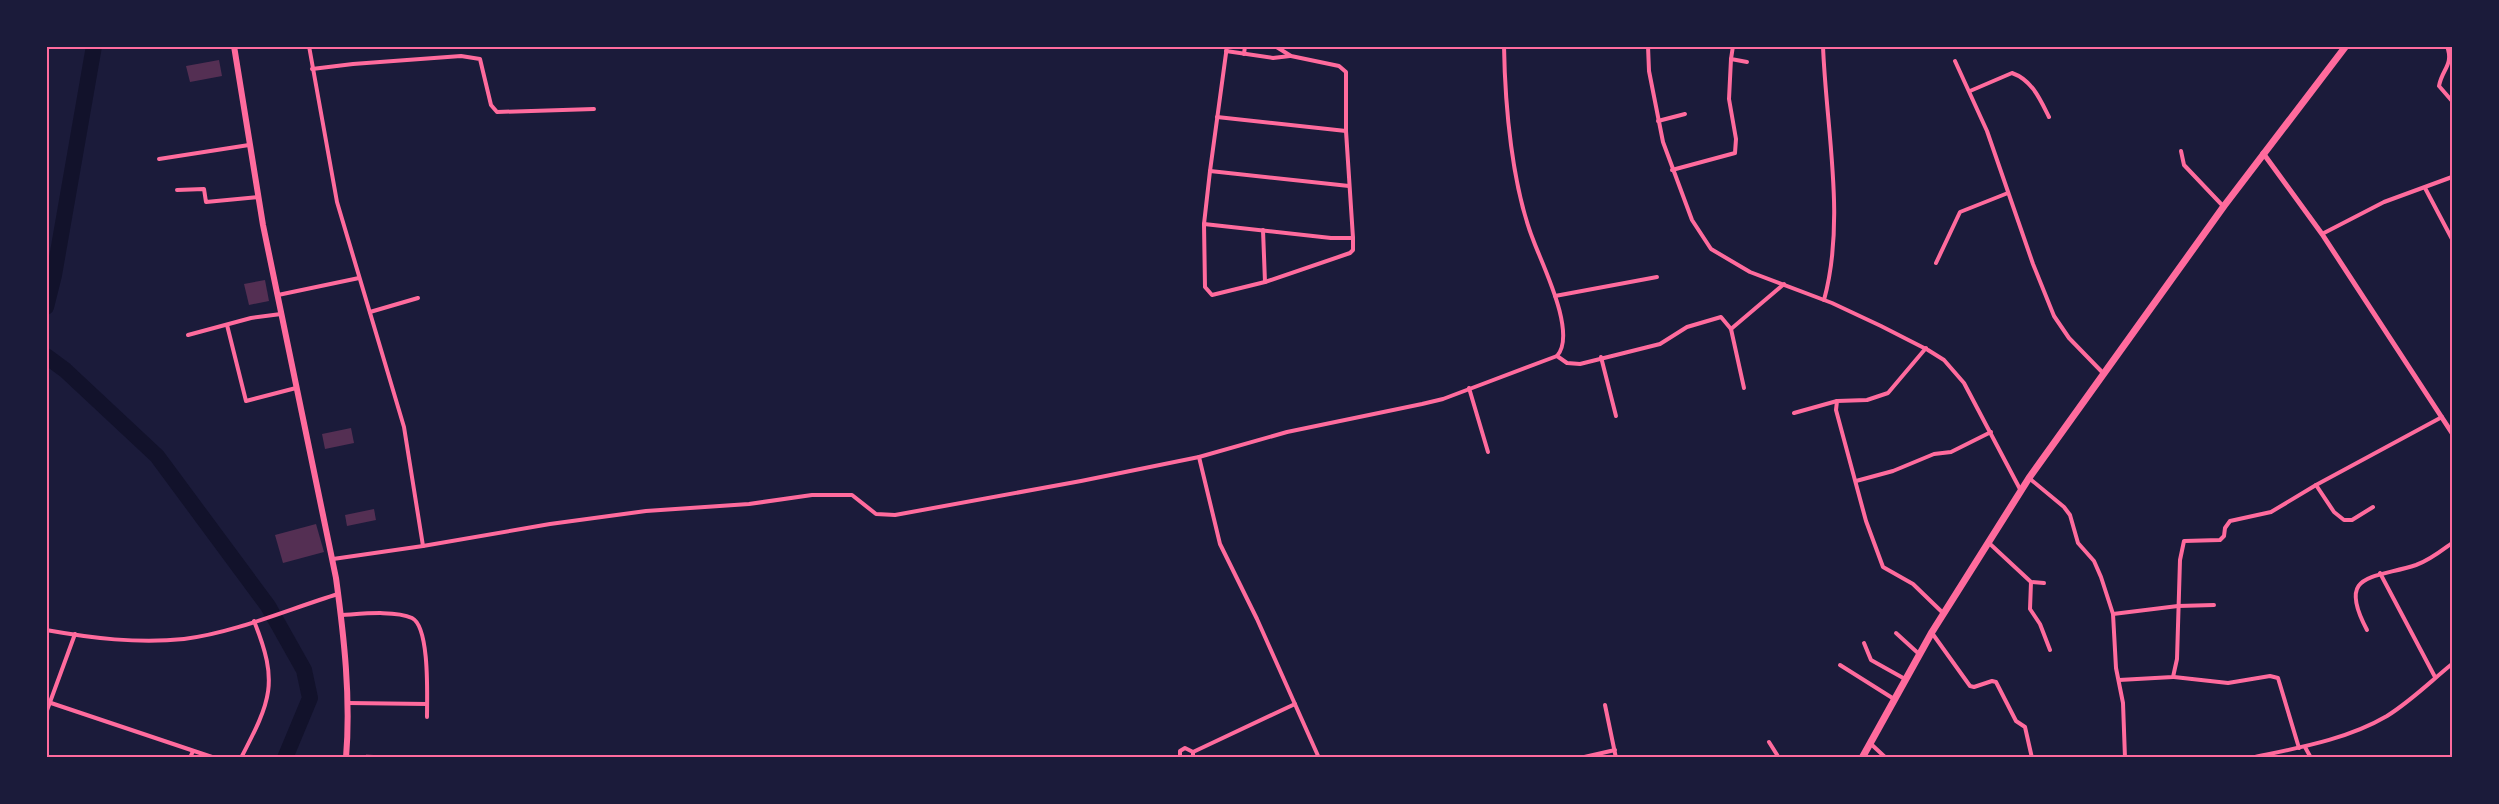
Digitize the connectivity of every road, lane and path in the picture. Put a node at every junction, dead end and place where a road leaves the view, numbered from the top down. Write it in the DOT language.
graph roads {
  1 [pos="239,46"];
  2 [pos="309,46"];
  3 [pos="1245,46"];
  4 [pos="1275,46"];
  5 [pos="1504,46"];
  6 [pos="1648,46"];
  7 [pos="1733,46"];
  8 [pos="1823,46"];
  9 [pos="2346,46"];
  10 [pos="2447,46"];
  11 [pos="234,47"];
  12 [pos="1227,49"];
  13 [pos="1244,54"];
  14 [pos="1291,56"];
  15 [pos="1731,59"];
  16 [pos="1955,61"];
  17 [pos="1747,62"];
  18 [pos="312,69"];
  19 [pos="1970,91"];
  20 [pos="2452,101"];
  21 [pos="594,109"];
  22 [pos="1685,114"];
  23 [pos="1217,117"];
  24 [pos="2049,117"];
  25 [pos="1658,121"];
  26 [pos="1346,130"];
  27 [pos="249,145"];
  28 [pos="2181,151"];
  29 [pos="2263,153"];
  30 [pos="159,159"];
  31 [pos="1672,170"];
  32 [pos="1210,171"];
  33 [pos="2452,177"];
  34 [pos="1349,186"];
  35 [pos="2425,188"];
  36 [pos="177,190"];
  37 [pos="2008,193"];
  38 [pos="258,197"];
  39 [pos="2224,206"];
  40 [pos="1204,224"];
  41 [pos="1263,230"];
  42 [pos="2322,234"];
  43 [pos="1353,238"];
  44 [pos="2452,239"];
  45 [pos="1936,263"];
  46 [pos="1657,277"];
  47 [pos="359,278"];
  48 [pos="1265,282"];
  49 [pos="1784,285"];
  50 [pos="277,295"];
  51 [pos="1555,296"];
  52 [pos="418,298"];
  53 [pos="1824,300"];
  54 [pos="370,312"];
  55 [pos="281,314"];
  56 [pos="226,325"];
  57 [pos="1731,329"];
  58 [pos="188,335"];
  59 [pos="1926,348"];
  60 [pos="1557,356"];
  61 [pos="1602,357"];
  62 [pos="2104,373"];
  63 [pos="296,388"];
  64 [pos="1469,388"];
  65 [pos="1744,388"];
  66 [pos="1837,401"];
  67 [pos="1794,413"];
  68 [pos="1616,416"];
  69 [pos="2442,417"];
  70 [pos="1991,432"];
  71 [pos="2452,433"];
  72 [pos="1488,452"];
  73 [pos="1199,457"];
  74 [pos="2029,478"];
  75 [pos="1856,481"];
  76 [pos="2316,485"];
  77 [pos="2021,491"];
  78 [pos="2373,507"];
  79 [pos="1988,542"];
  80 [pos="2452,543"];
  81 [pos="423,546"];
  82 [pos="333,559"];
  83 [pos="2380,573"];
  84 [pos="2031,582"];
  85 [pos="2044,583"];
  86 [pos="339,594"];
  87 [pos="2214,605"];
  88 [pos="2178,606"];
  89 [pos="1943,613"];
  90 [pos="2113,614"];
  91 [pos="342,615"];
  92 [pos="255,620"];
  93 [pos="46,630"];
  94 [pos="2367,630"];
  95 [pos="1932,632"];
  96 [pos="1896,633"];
  97 [pos="75,634"];
  98 [pos="1864,643"];
  99 [pos="2050,650"];
  100 [pos="1919,654"];
  101 [pos="2452,664"];
  102 [pos="1840,665"];
  103 [pos="2174,677"];
  104 [pos="2434,678"];
  105 [pos="1905,679"];
  106 [pos="2119,680"];
  107 [pos="1894,699"];
  108 [pos="347,703"];
  109 [pos="51,704"];
  110 [pos="427,704"];
  111 [pos="1295,704"];
  112 [pos="1605,705"];
  113 [pos="46,713"];
  114 [pos="427,717"];
  115 [pos="1769,742"];
  116 [pos="1870,744"];
  117 [pos="2305,747"];
  118 [pos="2299,748"];
  119 [pos="1615,750"];
  120 [pos="193,751"];
  121 [pos="1193,752"];
  122 [pos="2272,755"];
  123 [pos="212,757"];
  124 [pos="190,758"];
  125 [pos="241,758"];
  126 [pos="346,758"];
  127 [pos="1180,758"];
  128 [pos="1193,758"];
  129 [pos="1319,758"];
  130 [pos="1580,758"];
  131 [pos="1616,758"];
  132 [pos="1779,758"];
  133 [pos="1862,758"];
  134 [pos="1886,758"];
  135 [pos="2032,758"];
  136 [pos="2125,758"];
  137 [pos="2250,758"];
  138 [pos="2311,758"];
  1 -- 11 [label="street"];
  2 -- 18 [label="street"];
  3 -- 13 [label="street"];
  4 -- 14 [label="street"];
  5 -- 51 [label="street"];
  6 -- 25 [label="street"];
  7 -- 15 [label="street"];
  8 -- 53 [label="street"];
  9 -- 29 [label="highway"];
  10 -- 20 [label="street"];
  11 -- 27 [label="main road"];
  12 -- 13 [label="street"];
  12 -- 23 [label="street"];
  13 -- 14 [label="street"];
  14 -- 26 [label="street"];
  15 -- 17 [label="street"];
  15 -- 31 [label="street"];
  16 -- 19 [label="street"];
  18 -- 21 [label="street"];
  18 -- 47 [label="street"];
  19 -- 24 [label="street"];
  19 -- 37 [label="street"];
  22 -- 25 [label="street"];
  23 -- 26 [label="street"];
  23 -- 32 [label="street"];
  25 -- 31 [label="street"];
  26 -- 34 [label="street"];
  27 -- 30 [label="street"];
  27 -- 38 [label="main road"];
  28 -- 39 [label="street"];
  29 -- 39 [label="highway"];
  29 -- 42 [label="street"];
  31 -- 49 [label="street"];
  32 -- 34 [label="street"];
  32 -- 40 [label="street"];
  33 -- 35 [label="street"];
  34 -- 43 [label="street"];
  35 -- 42 [label="street"];
  35 -- 44 [label="street"];
  36 -- 38 [label="street"];
  37 -- 45 [label="street"];
  37 -- 62 [label="street"];
  38 -- 50 [label="main road"];
  39 -- 62 [label="highway"];
  40 -- 41 [label="street"];
  40 -- 48 [label="street"];
  41 -- 43 [label="street"];
  41 -- 48 [label="street"];
  42 -- 69 [label="street"];
  43 -- 48 [label="street"];
  46 -- 51 [label="street"];
  47 -- 50 [label="street"];
  47 -- 54 [label="street"];
  49 -- 53 [label="street"];
  49 -- 57 [label="street"];
  50 -- 55 [label="main road"];
  51 -- 60 [label="street"];
  52 -- 54 [label="street"];
  53 -- 59 [label="street"];
  54 -- 81 [label="street"];
  55 -- 56 [label="street"];
  55 -- 63 [label="main road"];
  56 -- 58 [label="street"];
  56 -- 63 [label="street"];
  57 -- 61 [label="street"];
  57 -- 65 [label="street"];
  59 -- 66 [label="street"];
  59 -- 70 [label="street"];
  60 -- 61 [label="street"];
  60 -- 64 [label="street"];
  61 -- 68 [label="street"];
  62 -- 74 [label="highway"];
  63 -- 82 [label="main road"];
  64 -- 72 [label="street"];
  64 -- 73 [label="street"];
  66 -- 67 [label="street"];
  66 -- 75 [label="street"];
  69 -- 71 [label="street"];
  69 -- 76 [label="street"];
  70 -- 75 [label="street"];
  70 -- 77 [label="street"];
  73 -- 81 [label="street"];
  73 -- 111 [label="street"];
  74 -- 77 [label="highway"];
  74 -- 90 [label="street"];
  75 -- 89 [label="street"];
  76 -- 78 [label="street"];
  76 -- 88 [label="street"];
  77 -- 79 [label="highway"];
  79 -- 84 [label="street"];
  79 -- 89 [label="highway"];
  80 -- 83 [label="street"];
  81 -- 82 [label="street"];
  82 -- 86 [label="main road"];
  83 -- 94 [label="street"];
  83 -- 104 [label="street"];
  84 -- 85 [label="street"];
  84 -- 99 [label="street"];
  86 -- 91 [label="main road"];
  86 -- 92 [label="street"];
  87 -- 88 [label="street"];
  88 -- 90 [label="street"];
  88 -- 103 [label="street"];
  89 -- 95 [label="highway"];
  90 -- 106 [label="street"];
  91 -- 108 [label="main road"];
  91 -- 110 [label="street"];
  92 -- 97 [label="street"];
  92 -- 125 [label="street"];
  93 -- 97 [label="street"];
  95 -- 100 [label="highway"];
  95 -- 135 [label="street"];
  96 -- 100 [label="street"];
  97 -- 109 [label="street"];
  98 -- 105 [label="street"];
  100 -- 105 [label="highway"];
  101 -- 104 [label="street"];
  102 -- 107 [label="street"];
  103 -- 106 [label="street"];
  103 -- 118 [label="street"];
  104 -- 117 [label="street"];
  105 -- 107 [label="highway"];
  106 -- 136 [label="street"];
  107 -- 116 [label="highway"];
  108 -- 110 [label="street"];
  108 -- 126 [label="main road"];
  109 -- 113 [label="street"];
  109 -- 120 [label="street"];
  110 -- 114 [label="street"];
  111 -- 121 [label="street"];
  111 -- 129 [label="street"];
  112 -- 119 [label="street"];
  115 -- 132 [label="street"];
  116 -- 133 [label="highway"];
  116 -- 134 [label="street"];
  117 -- 118 [label="street"];
  117 -- 138 [label="street"];
  118 -- 122 [label="street"];
  119 -- 130 [label="street"];
  119 -- 131 [label="street"];
  120 -- 123 [label="street"];
  120 -- 124 [label="street"];
  121 -- 127 [label="street"];
  121 -- 128 [label="street"];
  122 -- 137 [label="street"];
}
